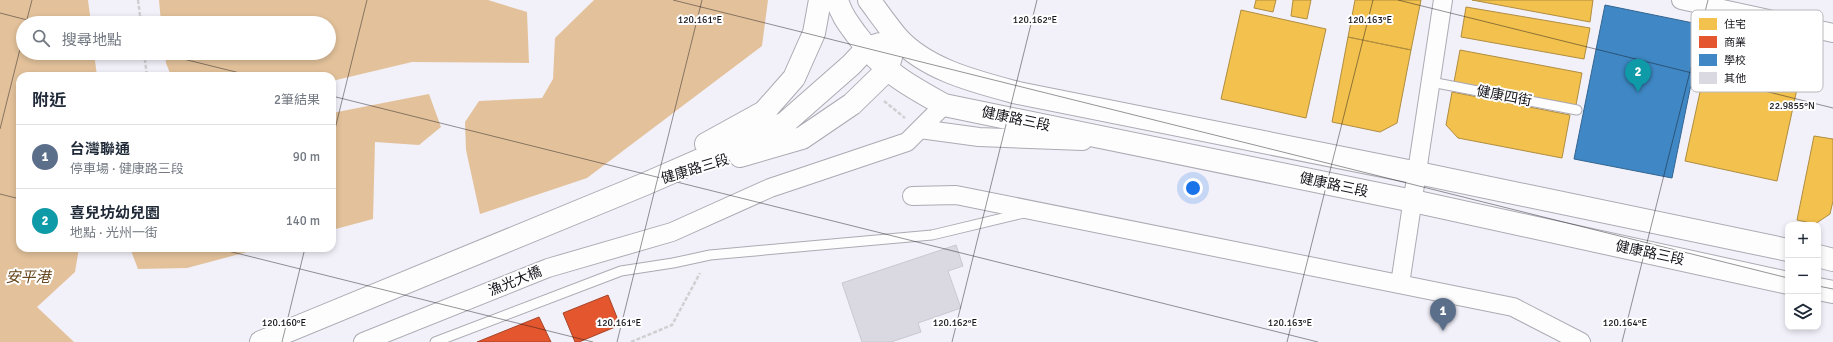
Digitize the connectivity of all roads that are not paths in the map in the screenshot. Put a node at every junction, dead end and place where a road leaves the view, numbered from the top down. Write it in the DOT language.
graph roads {
  1 [pos="820,0"];
  2 [pos="837,0"];
  3 [pos="869,0"];
  4 [pos="1443,0"];
  5 [pos="1681,0"];
  6 [pos="1727,10"];
  7 [pos="1823,31"];
  8 [pos="1833,33"];
  9 [pos="898,38"];
  10 [pos="866,48"];
  11 [pos="886,70"];
  12 [pos="1431,82"];
  13 [pos="944,105"];
  14 [pos="1577,110"];
  15 [pos="920,129"];
  16 [pos="1129,143"];
  17 [pos="1418,173"];
  18 [pos="645,184"];
  19 [pos="912,196"];
  20 [pos="1414,201"];
  21 [pos="1035,210"];
  22 [pos="1785,249"];
  23 [pos="1821,257"];
  24 [pos="1833,260"];
  25 [pos="1785,281"];
  26 [pos="1400,284"];
  27 [pos="1821,290"];
  28 [pos="1833,292"];
  29 [pos="261,342"];
  30 [pos="363,342"];
  31 [pos="435,342"];
  32 [pos="1580,342"];
  1 -- 18 [label="street"];
  2 -- 10 [label="street"];
  3 -- 9 [label="street"];
  4 -- 12 [label="street"];
  5 -- 6 [label="street"];
  7 -- 8 [label="street"];
  9 -- 10 [label="street"];
  9 -- 11 [label="street, 健康路三段"];
  9 -- 17 [label="street, 健康路三段"];
  10 -- 11 [label="street, 健康路三段"];
  10 -- 18 [label="street, 健康路三段"];
  11 -- 13 [label="street, 健康路三段"];
  11 -- 18 [label="street, 健康路三段"];
  12 -- 14 [label="lane, 健康四街"];
  12 -- 17 [label="street"];
  13 -- 15 [label="street, 漁光大橋"];
  13 -- 16 [label="street, 健康路三段"];
  15 -- 16 [label="street"];
  15 -- 30 [label="street, 漁光大橋"];
  16 -- 20 [label="street, 健康路三段"];
  17 -- 20 [label="street"];
  17 -- 22 [label="street, 健康路三段"];
  18 -- 29 [label="street, 健康路三段"];
  19 -- 21 [label="street"];
  20 -- 25 [label="street, 健康路三段"];
  20 -- 26 [label="street"];
  21 -- 26 [label="street"];
  21 -- 31 [label="lane"];
  23 -- 24 [label="street"];
  26 -- 32 [label="street"];
  27 -- 28 [label="street"];
}
